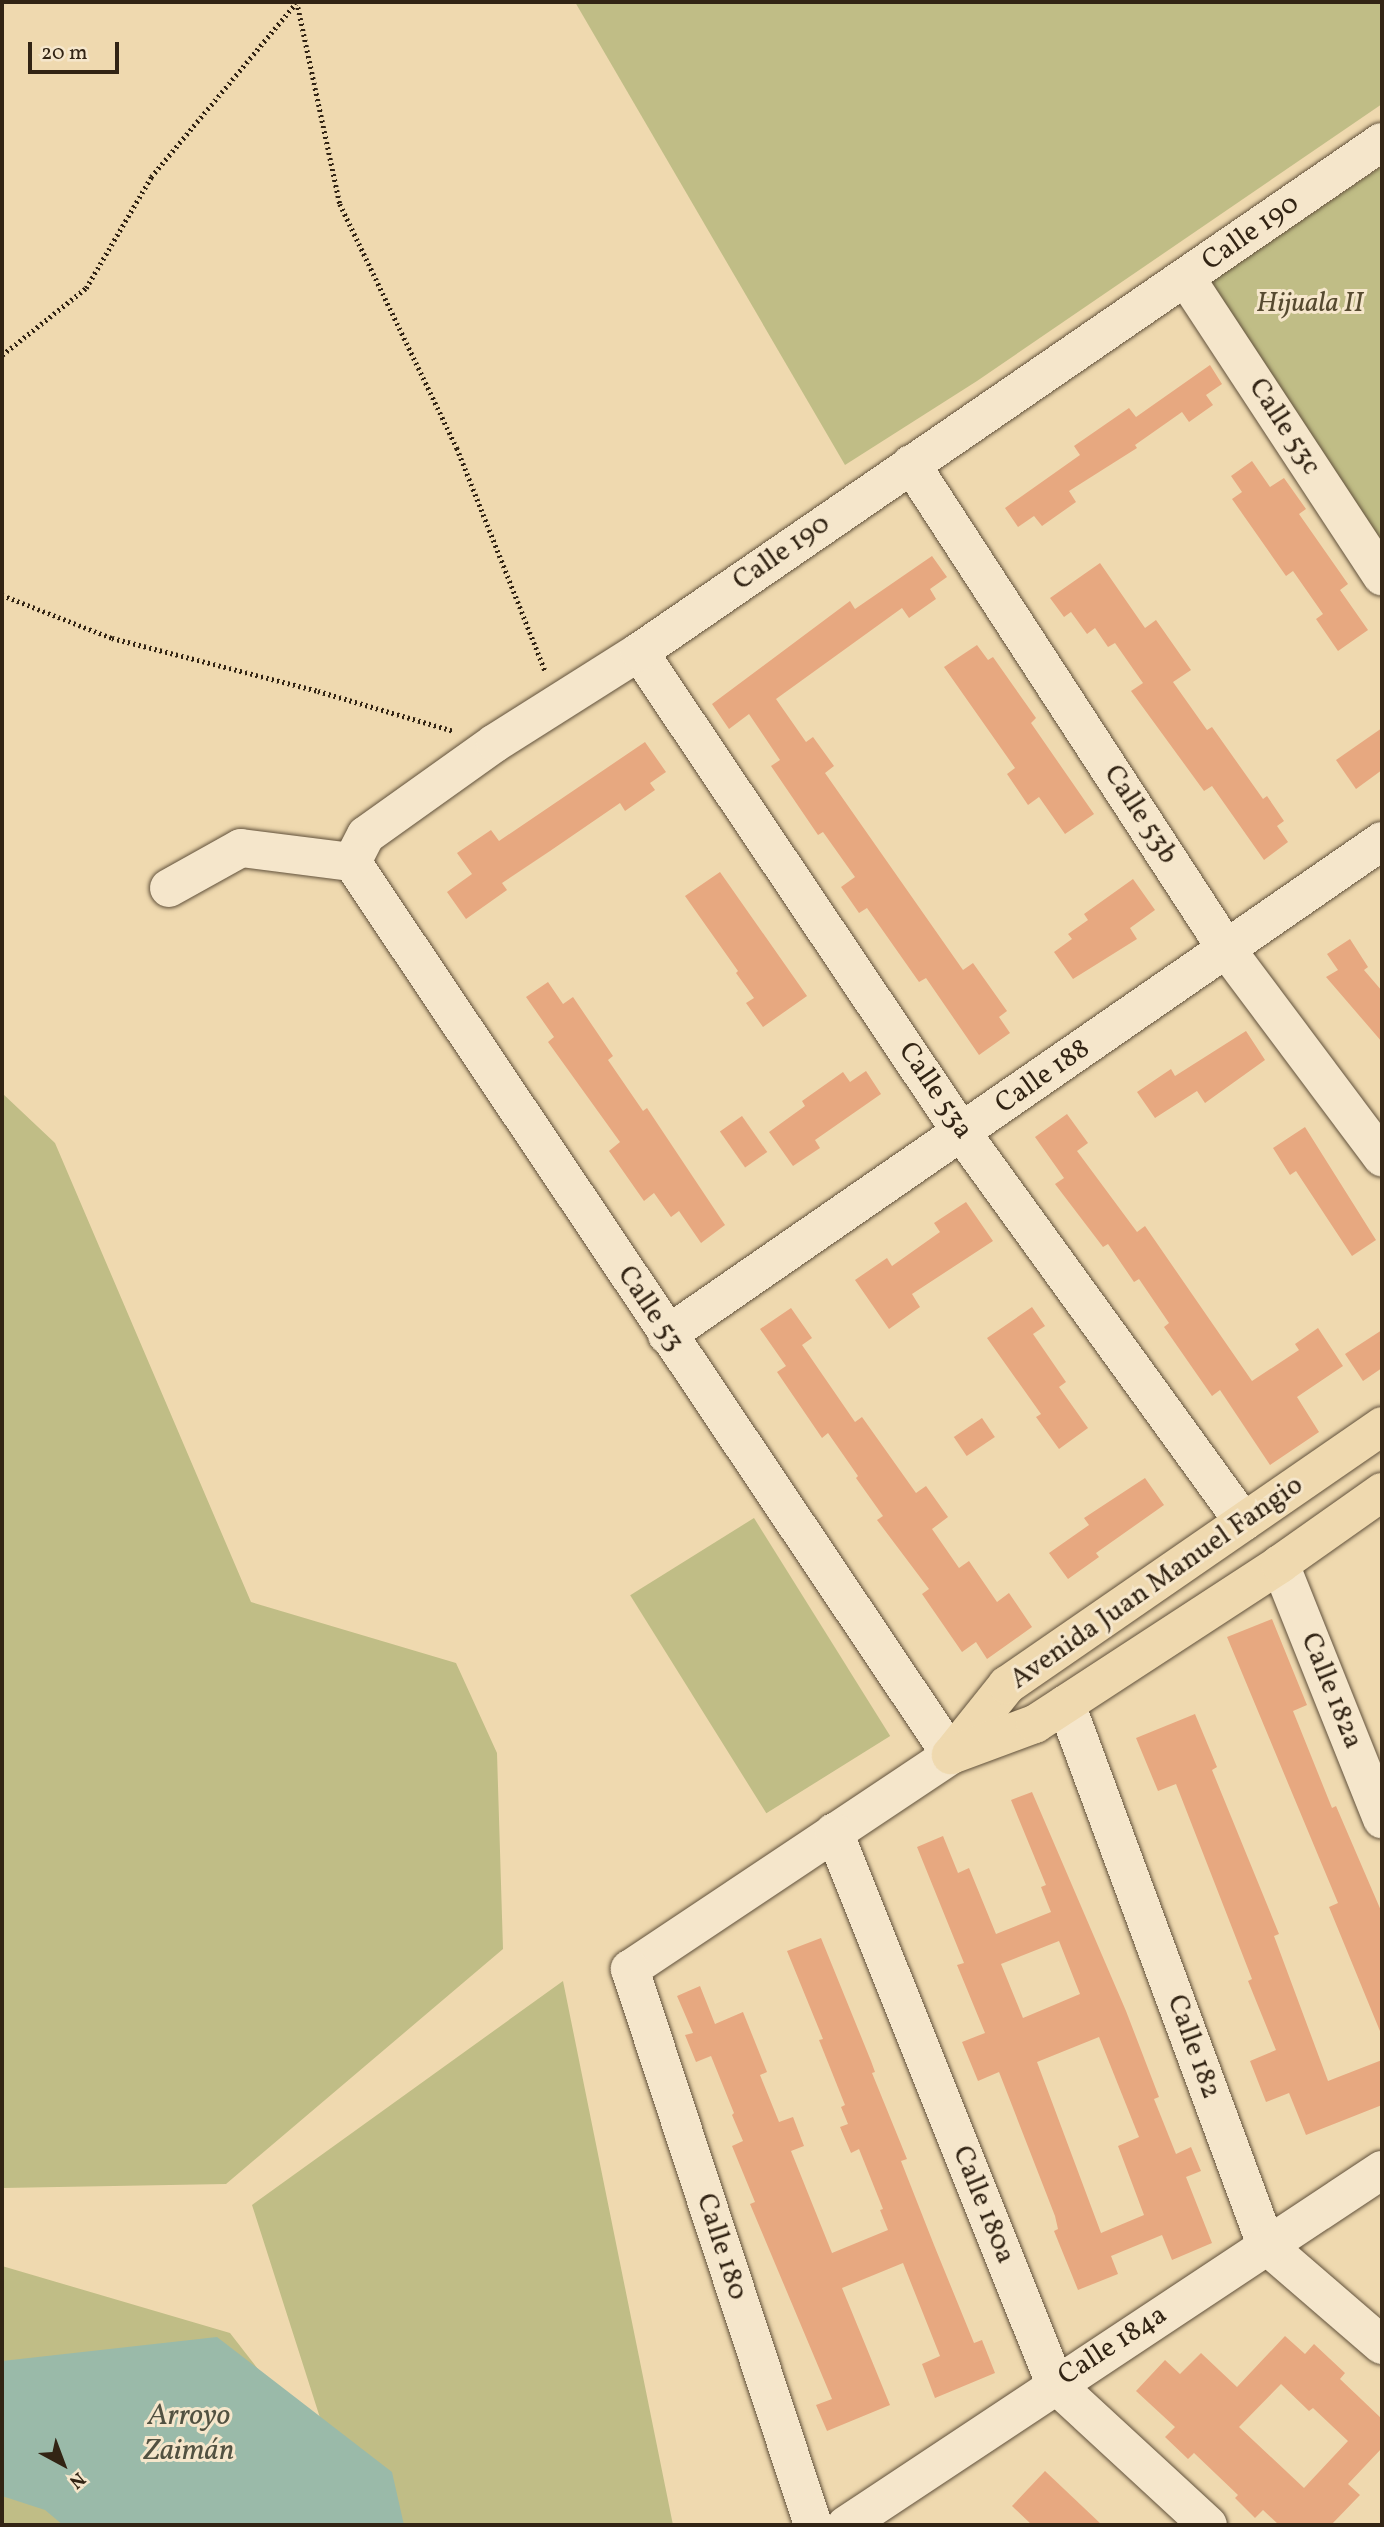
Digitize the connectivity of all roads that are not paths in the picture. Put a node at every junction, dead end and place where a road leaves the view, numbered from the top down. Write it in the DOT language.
graph roads {
  1 [pos="1382,142"];
  2 [pos="1186,278"];
  3 [pos="911,464"];
  4 [pos="1382,576"];
  5 [pos="639,652"];
  6 [pos="1382,841"];
  7 [pos="352,862"];
  8 [pos="169,888"];
  9 [pos="1227,950"];
  10 [pos="962,1133"];
  11 [pos="1382,1157"];
  12 [pos="667,1335"];
  13 [pos="1382,1426"];
  14 [pos="1382,1492"];
  15 [pos="1244,1522"];
  16 [pos="1280,1564"];
  17 [pos="1066,1704"];
  18 [pos="951,1755"];
  19 [pos="1382,1819"];
  20 [pos="834,1832"];
  21 [pos="1382,2170"];
  22 [pos="1266,2245"];
  23 [pos="1382,2345"];
  24 [pos="1055,2384"];
  25 [pos="813,2525"];
  26 [pos="846,2525"];
  27 [pos="1209,2525"];
  1 -- 2 [label="street, Calle 190"];
  2 -- 3 [label="street, Calle 190"];
  2 -- 4 [label="street, Calle 53c"];
  3 -- 5 [label="street, Calle 190"];
  3 -- 9 [label="street, Calle 53b"];
  5 -- 7 [label="street, Calle 190"];
  5 -- 10 [label="street, Calle 53a"];
  6 -- 9 [label="street, Calle 188"];
  7 -- 8 [label="street"];
  7 -- 12 [label="street, Calle 53"];
  9 -- 10 [label="street, Calle 188"];
  9 -- 11 [label="street, Calle 53b"];
  10 -- 12 [label="street, Calle 188"];
  10 -- 15 [label="street, Calle 53a"];
  12 -- 18 [label="street, Calle 53"];
  13 -- 15 [label="main road, Avenida Juan Manuel Fangio"];
  14 -- 16 [label="main road, Avenida Juan Manuel Fangio"];
  15 -- 18 [label="main road, Avenida Juan Manuel Fangio"];
  16 -- 17 [label="main road, Avenida Juan Manuel Fangio"];
  16 -- 19 [label="street, Calle 182a"];
  17 -- 18 [label="main road, Avenida Juan Manuel Fangio"];
  17 -- 22 [label="street, Calle 182"];
  18 -- 20 [label="street"];
  20 -- 24 [label="street, Calle 180a"];
  20 -- 25 [label="street, Calle 180"];
  21 -- 22 [label="street, Calle 184a"];
  22 -- 23 [label="street, Calle 182"];
  22 -- 24 [label="street, Calle 184a"];
  24 -- 26 [label="street, Calle 184a"];
  24 -- 27 [label="street, Calle 180a"];
}
